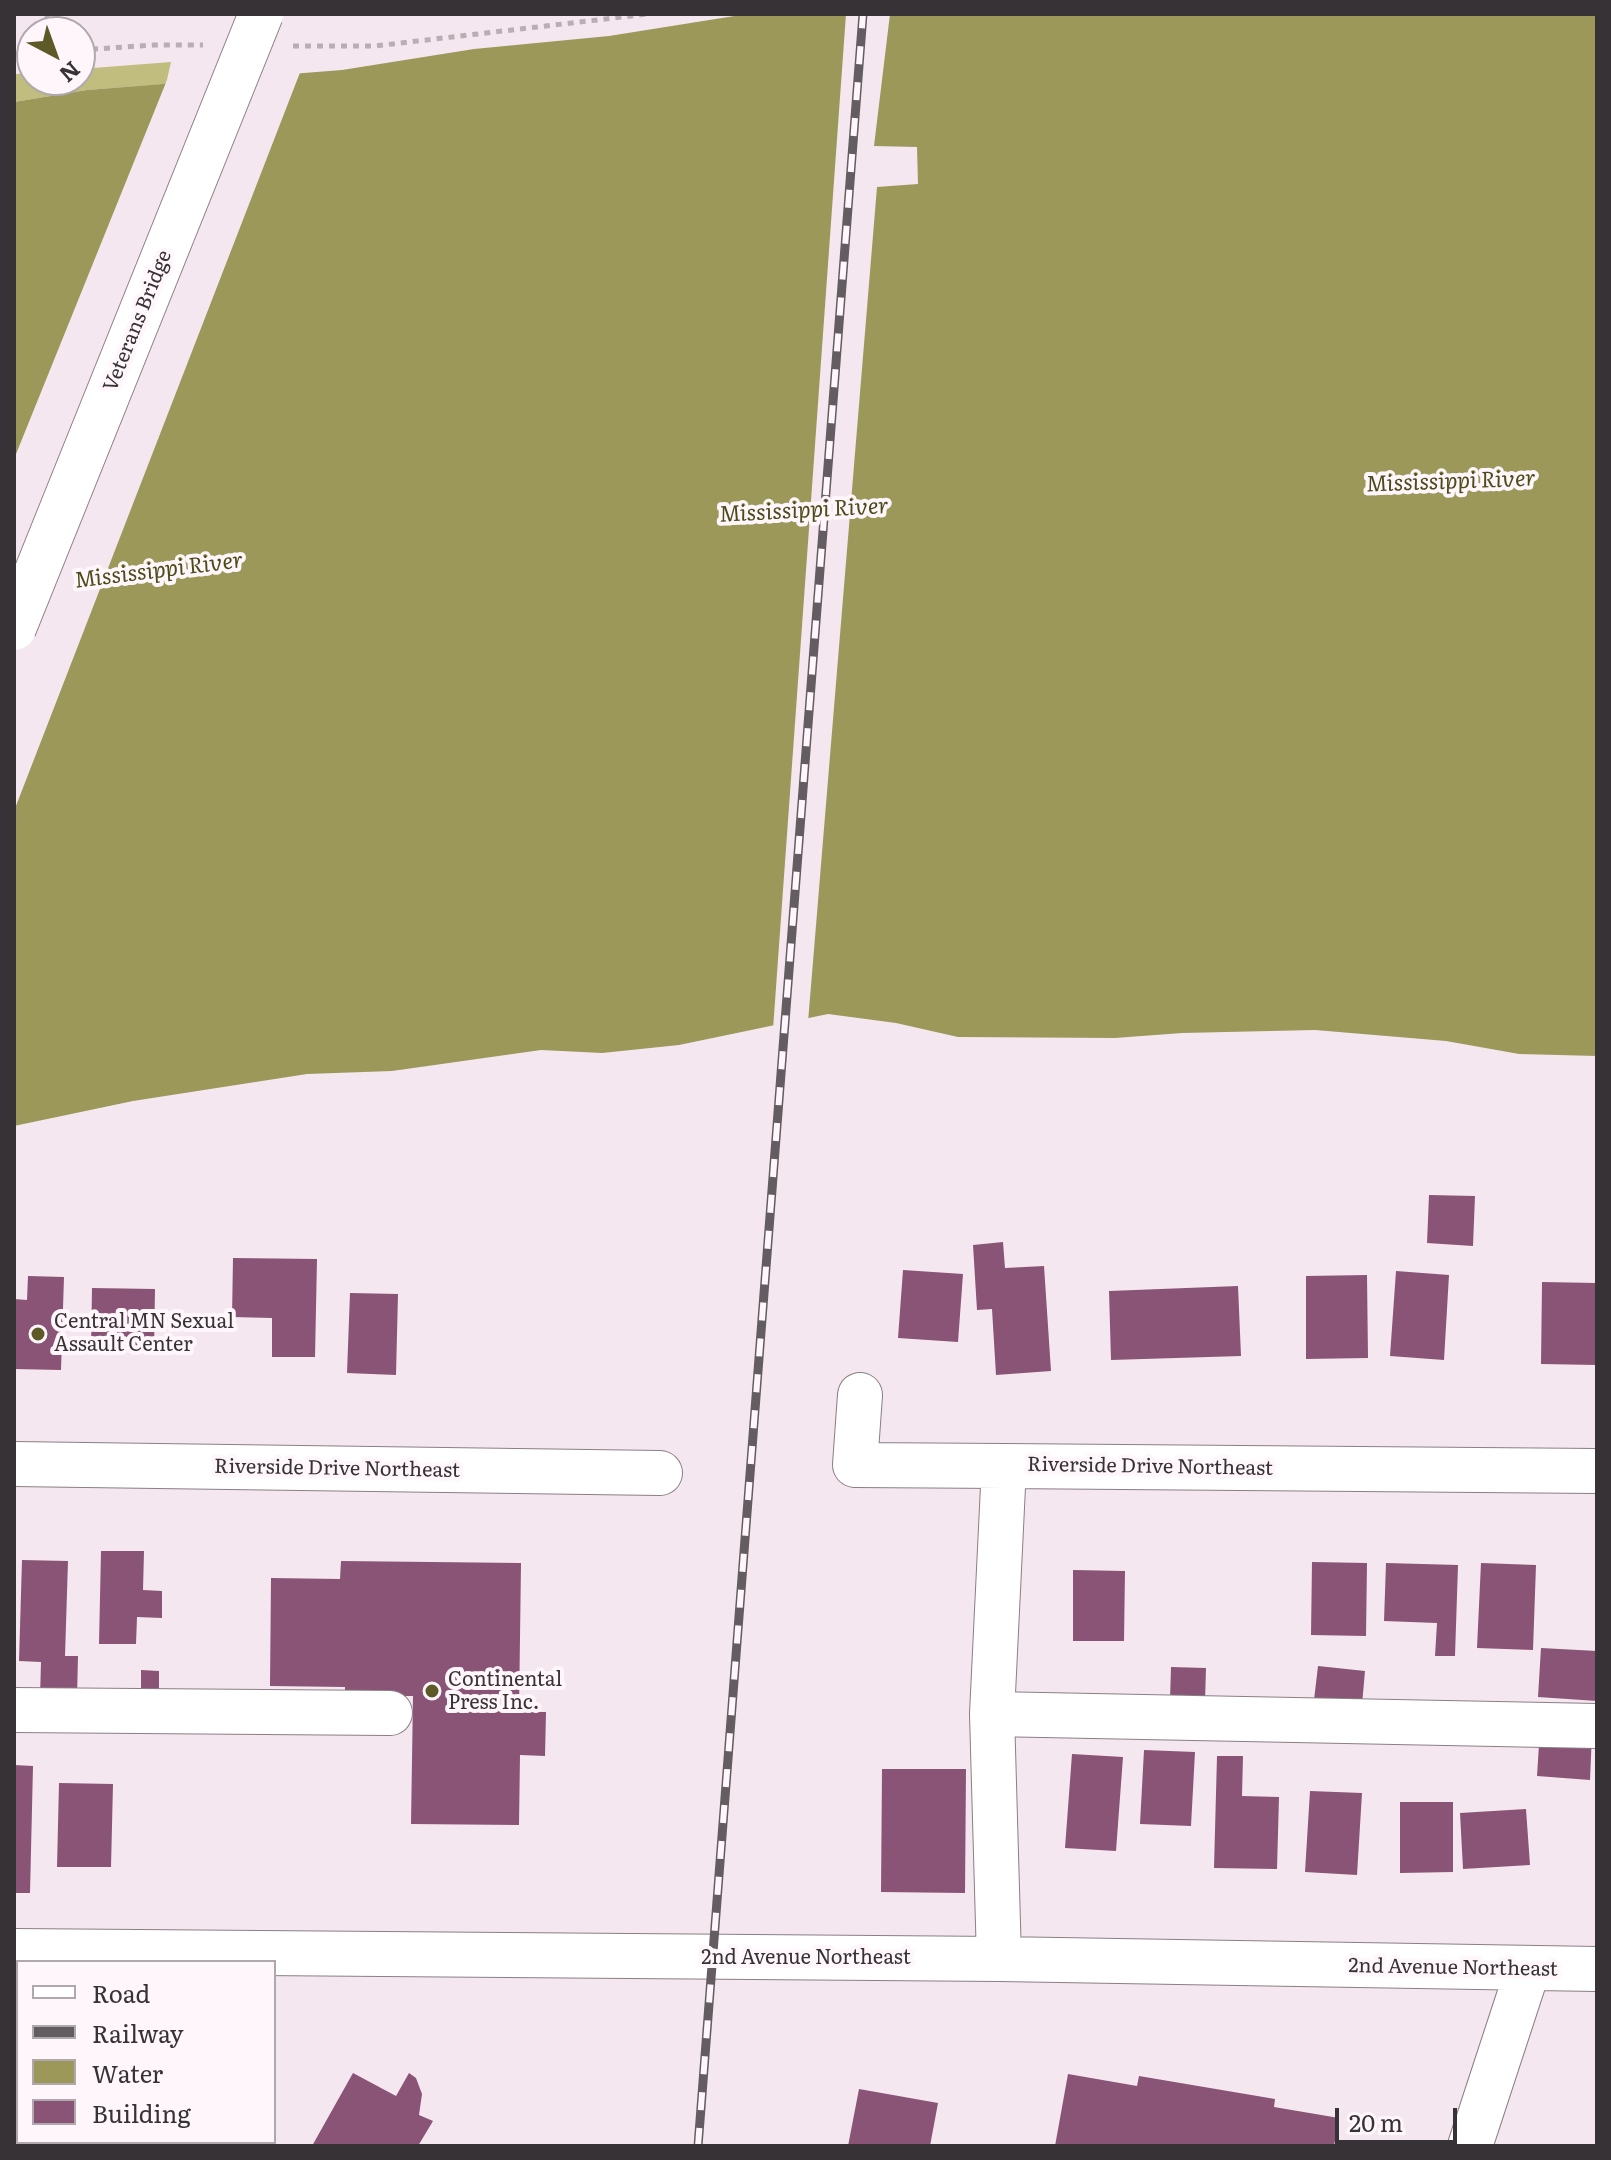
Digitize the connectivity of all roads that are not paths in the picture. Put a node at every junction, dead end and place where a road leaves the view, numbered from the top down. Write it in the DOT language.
graph roads {
  1 [pos="271,30"];
  2 [pos="14,628"];
  3 [pos="860,1395"];
  4 [pos="14,1464"];
  5 [pos="1004,1466"];
  6 [pos="1597,1471"];
  7 [pos="660,1473"];
  8 [pos="14,1710"];
  9 [pos="390,1713"];
  10 [pos="992,1714"];
  11 [pos="1597,1726"];
  12 [pos="14,1951"];
  13 [pos="999,1959"];
  14 [pos="1528,1969"];
  15 [pos="1597,1969"];
  16 [pos="1470,2146"];
  1 -- 2 [label="street, Veterans Bridge, bridge"];
  3 -- 5 [label="street"];
  4 -- 7 [label="street, Riverside Drive Northeast"];
  5 -- 6 [label="street, Riverside Drive Northeast"];
  5 -- 10 [label="street, Riverside Drive Northeast"];
  8 -- 9 [label="street"];
  10 -- 11 [label="street"];
  10 -- 13 [label="street, Riverside Drive Northeast"];
  12 -- 13 [label="street, 2nd Avenue Northeast"];
  13 -- 14 [label="street, 2nd Avenue Northeast"];
  14 -- 15 [label="street, 2nd Avenue Northeast"];
  14 -- 16 [label="street"];
}
